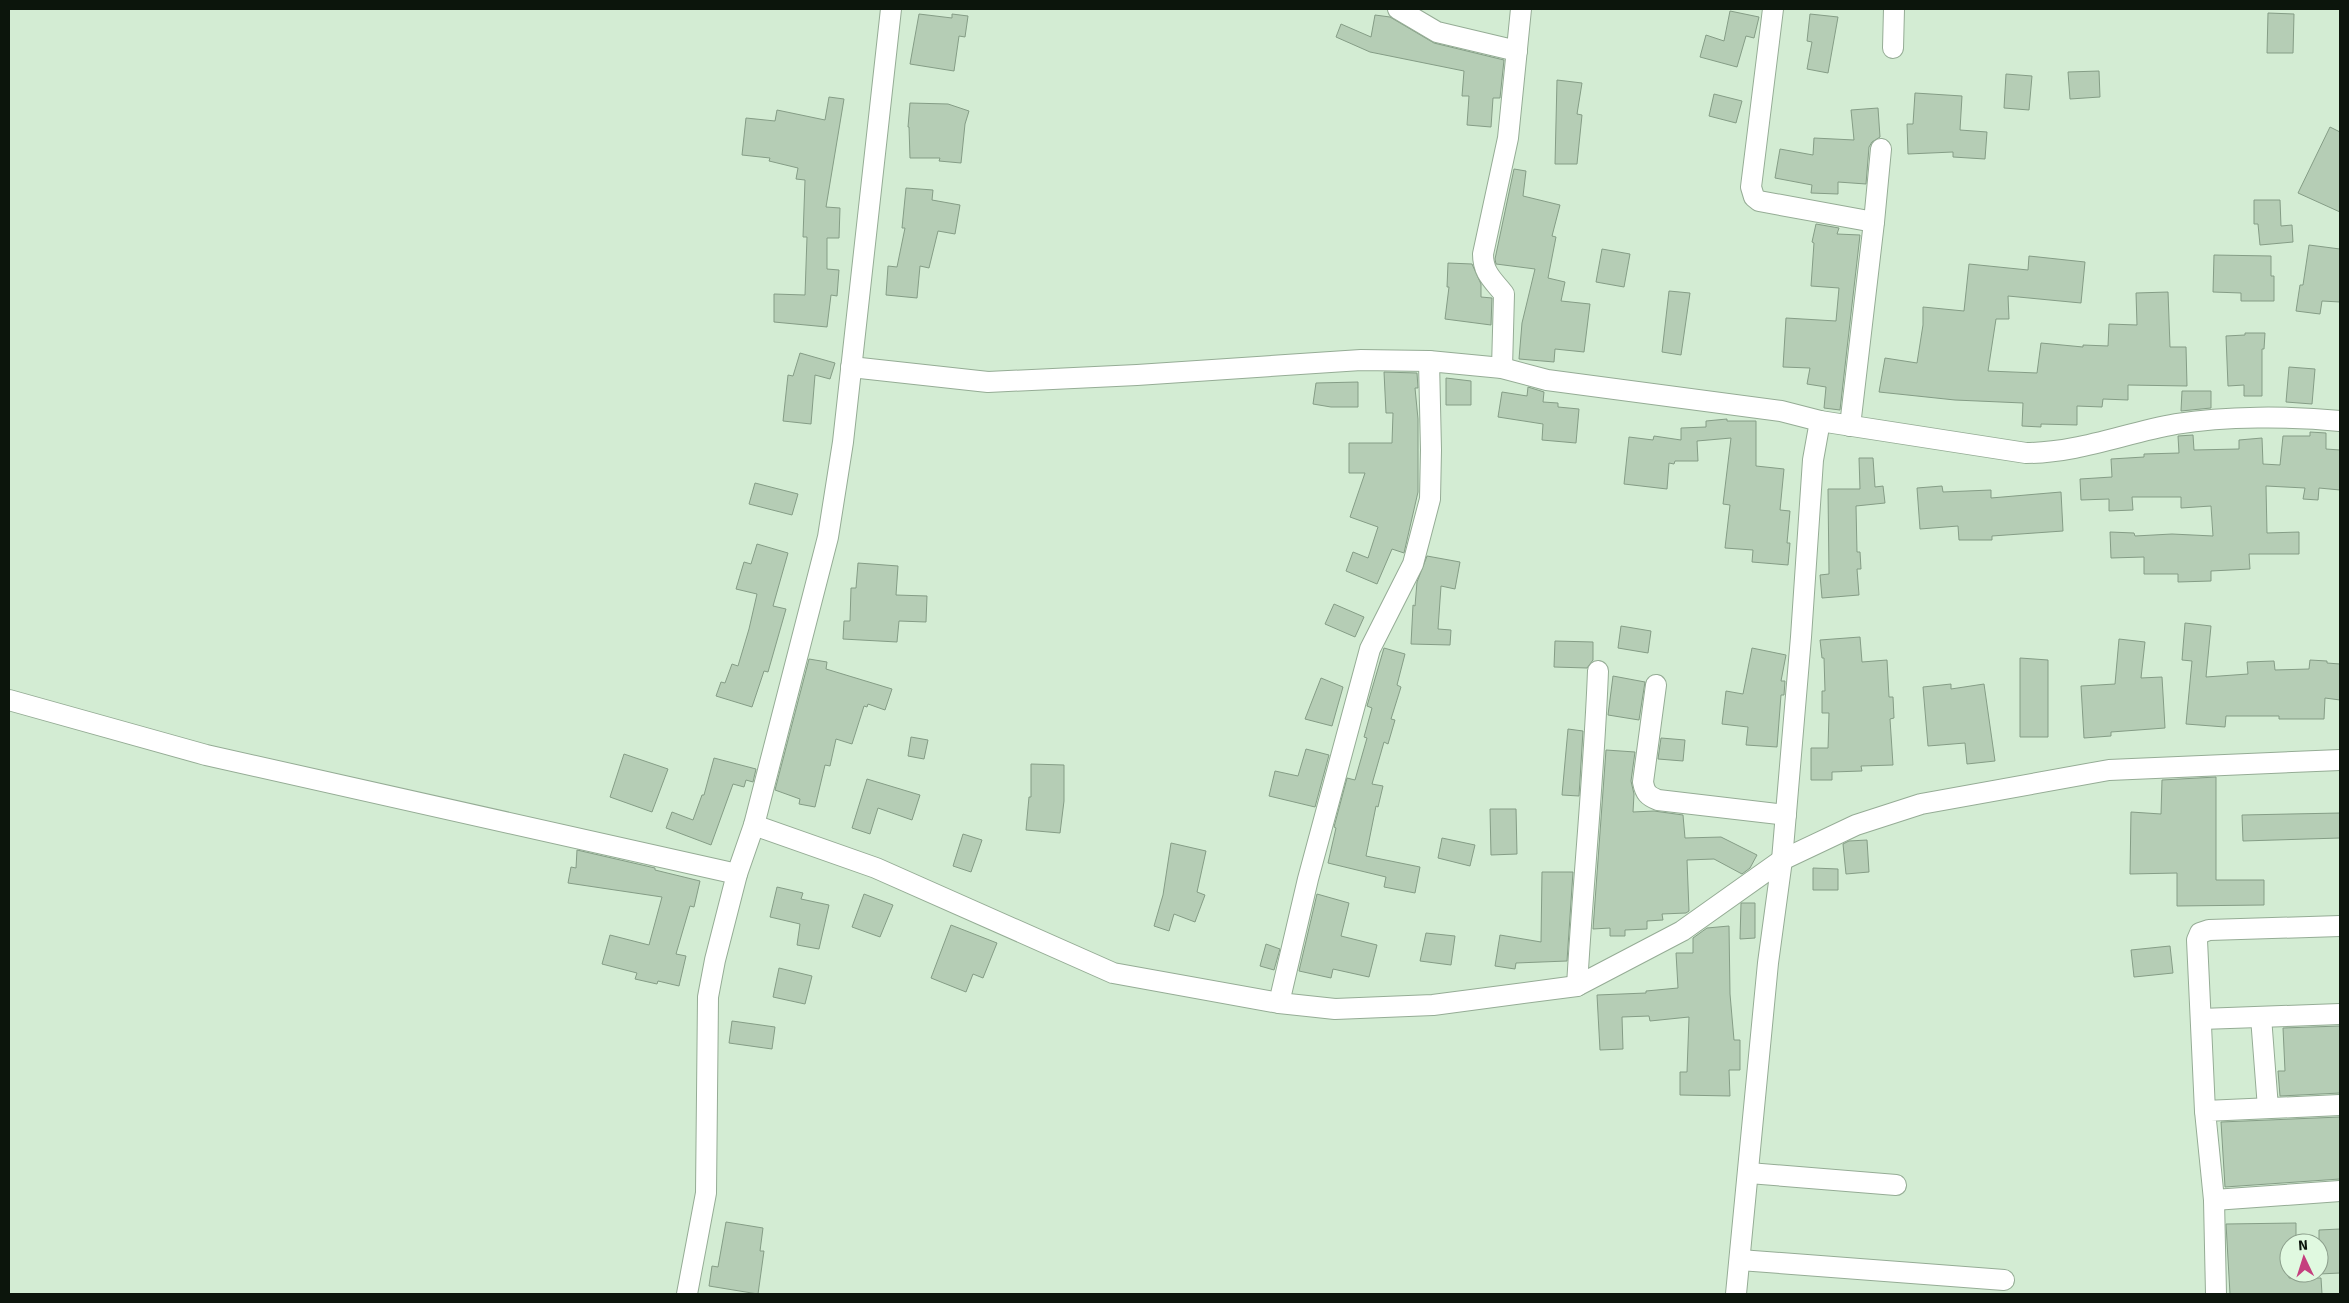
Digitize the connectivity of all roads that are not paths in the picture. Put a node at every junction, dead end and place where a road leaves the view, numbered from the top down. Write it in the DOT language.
graph roads {
  1 [pos="891,9"];
  2 [pos="1398,9"];
  3 [pos="1521,9"];
  4 [pos="1773,9"];
  5 [pos="1894,9"];
  6 [pos="1893,48"];
  7 [pos="1517,50"];
  8 [pos="1880,149"];
  9 [pos="1874,222"];
  10 [pos="1430,360"];
  11 [pos="851,367"];
  12 [pos="1502,368"];
  13 [pos="1820,421"];
  14 [pos="2340,421"];
  15 [pos="1850,426"];
  16 [pos="1598,671"];
  17 [pos="1656,685"];
  18 [pos="9,700"];
  19 [pos="2340,760"];
  20 [pos="1786,815"];
  21 [pos="754,825"];
  22 [pos="1782,860"];
  23 [pos="737,874"];
  24 [pos="2340,926"];
  25 [pos="1577,986"];
  26 [pos="1279,1003"];
  27 [pos="2340,1014"];
  28 [pos="2261,1017"];
  29 [pos="2200,1018"];
  30 [pos="2340,1105"];
  31 [pos="2268,1108"];
  32 [pos="2205,1111"];
  33 [pos="1749,1173"];
  34 [pos="1896,1185"];
  35 [pos="2340,1192"];
  36 [pos="2214,1200"];
  37 [pos="1740,1260"];
  38 [pos="2004,1280"];
  39 [pos="687,1294"];
  40 [pos="1736,1294"];
  41 [pos="2216,1294"];
  1 -- 11 [label="street"];
  2 -- 7 [label="street"];
  3 -- 7 [label="street"];
  4 -- 9 [label="street"];
  5 -- 6 [label="street"];
  7 -- 12 [label="street"];
  8 -- 9 [label="street"];
  9 -- 15 [label="street"];
  10 -- 11 [label="street"];
  10 -- 12 [label="street"];
  10 -- 26 [label="street"];
  11 -- 21 [label="street"];
  12 -- 13 [label="street"];
  13 -- 15 [label="street"];
  13 -- 20 [label="street"];
  14 -- 15 [label="street"];
  16 -- 25 [label="street"];
  17 -- 20 [label="street"];
  18 -- 23 [label="street"];
  19 -- 22 [label="street"];
  20 -- 22 [label="street"];
  21 -- 23 [label="street"];
  21 -- 26 [label="street"];
  22 -- 25 [label="street"];
  22 -- 33 [label="street"];
  23 -- 39 [label="street"];
  24 -- 29 [label="street"];
  25 -- 26 [label="street"];
  27 -- 28 [label="street"];
  28 -- 29 [label="street"];
  28 -- 31 [label="street"];
  29 -- 32 [label="street"];
  30 -- 31 [label="street"];
  31 -- 32 [label="street"];
  32 -- 36 [label="street"];
  33 -- 34 [label="street"];
  33 -- 37 [label="street"];
  35 -- 36 [label="street"];
  36 -- 41 [label="street"];
  37 -- 38 [label="street"];
  37 -- 40 [label="street"];
}
